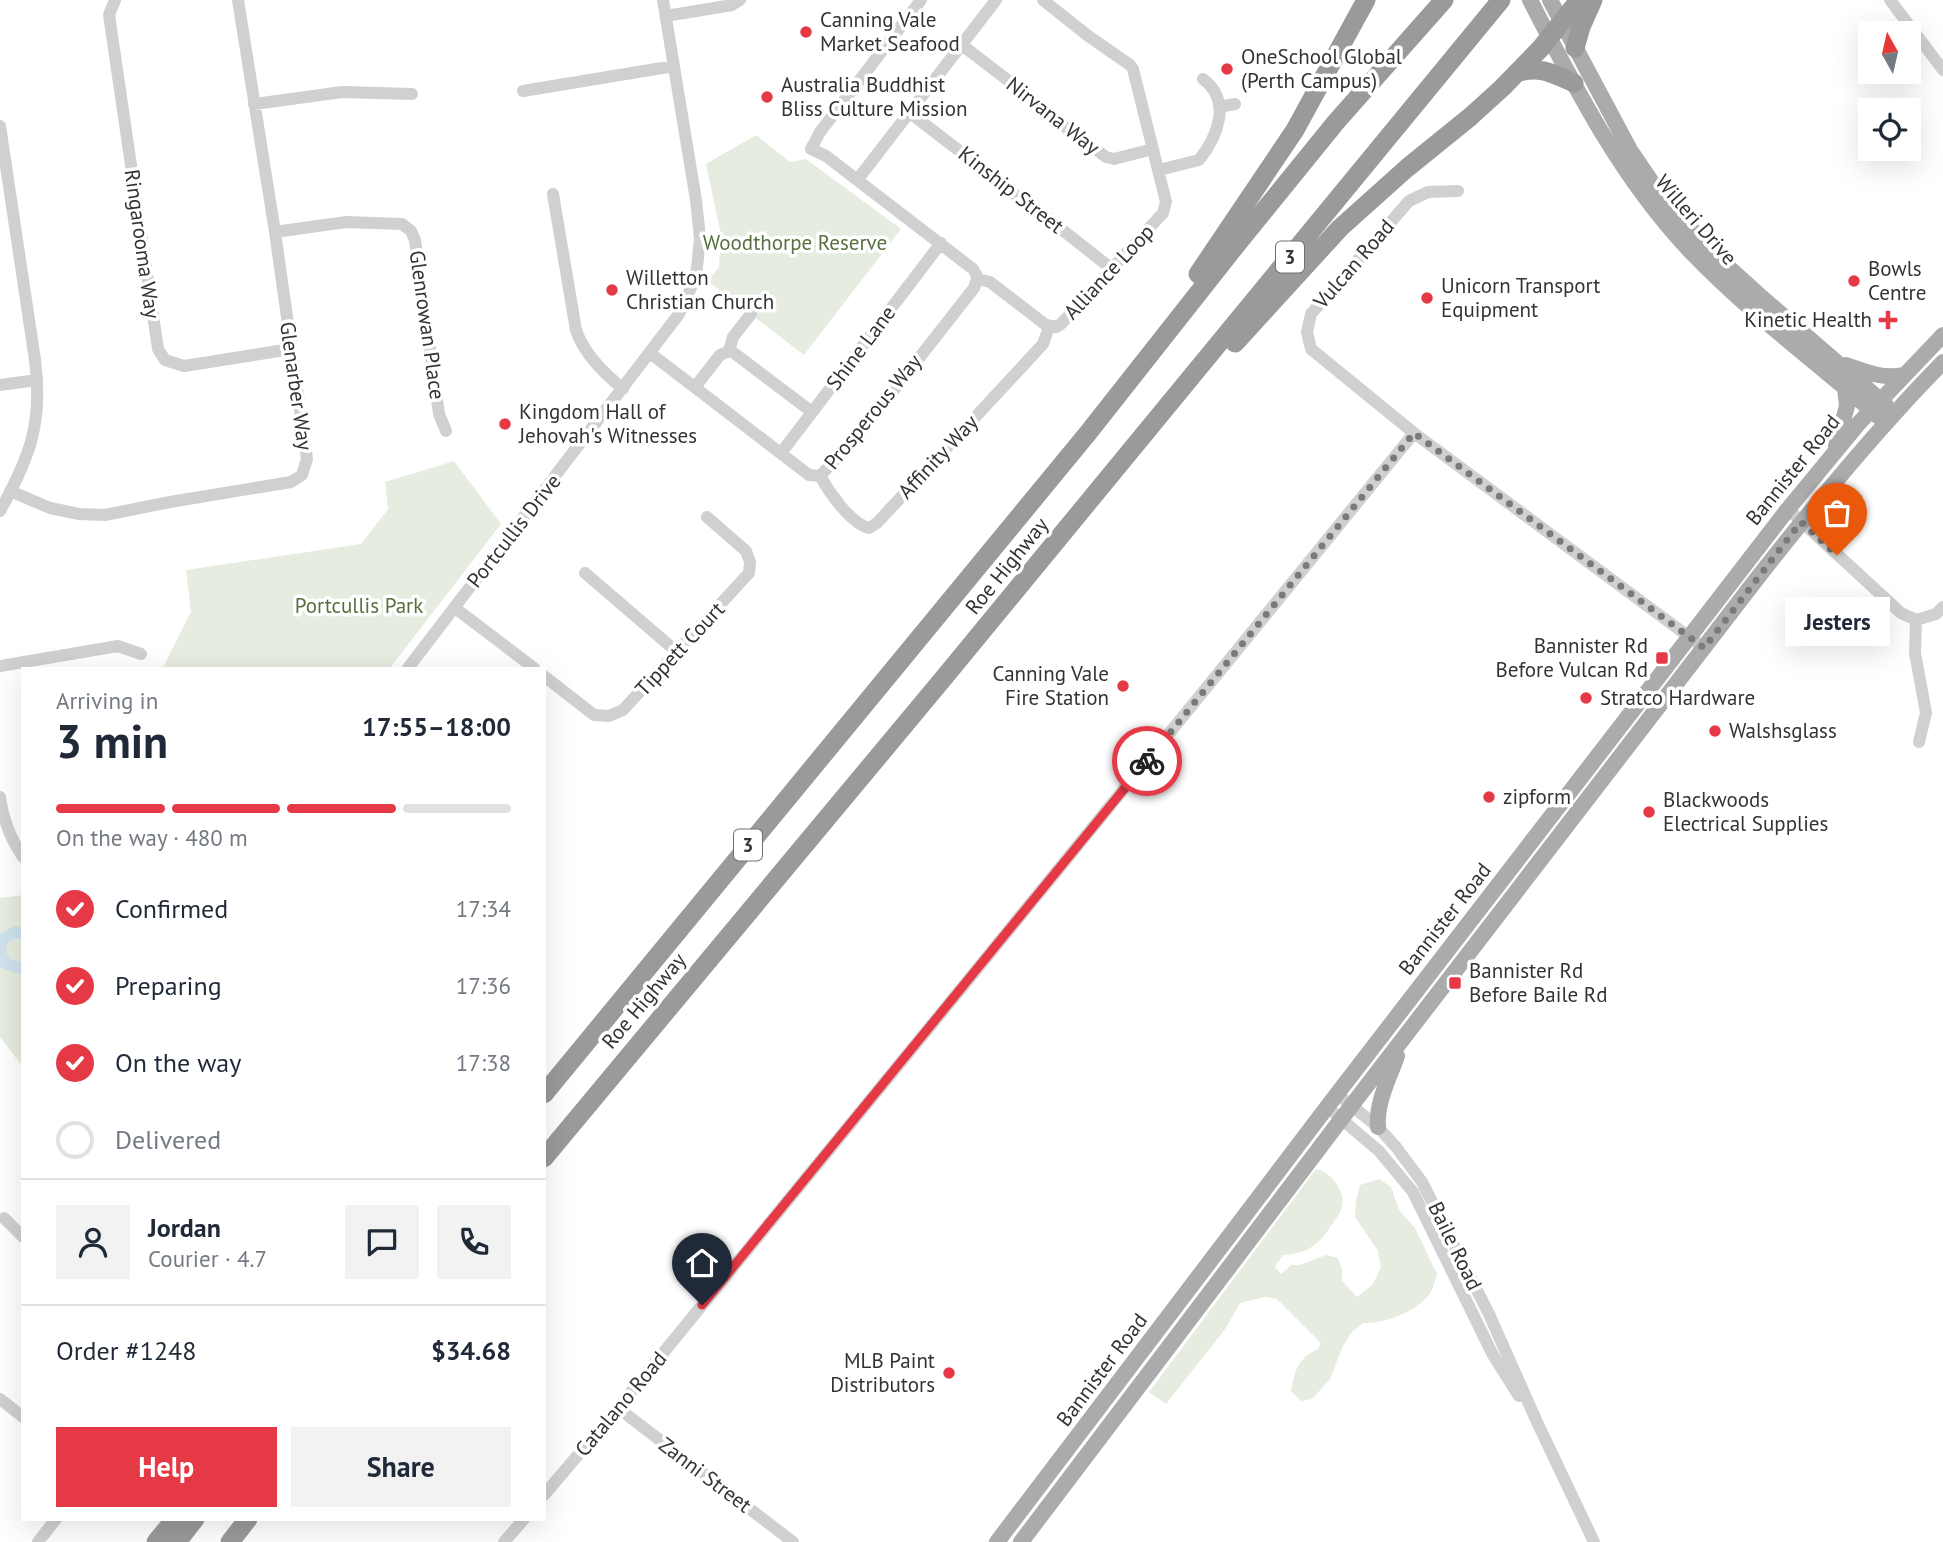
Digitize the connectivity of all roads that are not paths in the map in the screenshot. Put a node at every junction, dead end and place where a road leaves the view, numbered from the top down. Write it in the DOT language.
graph roads {
  1 [pos="115,0"];
  2 [pos="238,0"];
  3 [pos="663,0"];
  4 [pos="740,0"];
  5 [pos="921,0"];
  6 [pos="996,0"];
  7 [pos="1043,0"];
  8 [pos="1366,0"];
  9 [pos="1444,0"];
  10 [pos="1501,0"];
  11 [pos="1530,0"];
  12 [pos="1550,0"];
  13 [pos="1579,0"];
  14 [pos="1593,0"];
  15 [pos="1890,0"];
  16 [pos="666,16"];
  17 [pos="1555,29"];
  18 [pos="962,45"];
  19 [pos="1575,48"];
  20 [pos="674,66"];
  21 [pos="1943,70"];
  22 [pos="1519,72"];
  23 [pos="1203,79"];
  24 [pos="1574,83"];
  25 [pos="523,91"];
  26 [pos="412,94"];
  27 [pos="254,104"];
  28 [pos="1235,104"];
  29 [pos="1219,107"];
  30 [pos="910,113"];
  31 [pos="0,126"];
  32 [pos="1153,149"];
  33 [pos="2,154"];
  34 [pos="1159,170"];
  35 [pos="858,179"];
  36 [pos="1458,191"];
  37 [pos="553,194"];
  38 [pos="275,232"];
  39 [pos="941,243"];
  40 [pos="1112,269"];
  41 [pos="976,279"];
  42 [pos="751,314"];
  43 [pos="1049,327"];
  44 [pos="1943,335"];
  45 [pos="291,349"];
  46 [pos="729,351"];
  47 [pos="650,353"];
  48 [pos="1837,362"];
  49 [pos="1943,362"];
  50 [pos="1903,375"];
  51 [pos="37,380"];
  52 [pos="0,385"];
  53 [pos="695,387"];
  54 [pos="1845,388"];
  55 [pos="623,389"];
  56 [pos="1876,405"];
  57 [pos="813,412"];
  58 [pos="1890,417"];
  59 [pos="446,431"];
  60 [pos="1088,433"];
  61 [pos="1414,433"];
  62 [pos="1835,452"];
  63 [pos="781,453"];
  64 [pos="820,476"];
  65 [pos="10,491"];
  66 [pos="1788,509"];
  67 [pos="0,511"];
  68 [pos="1079,515"];
  69 [pos="707,517"];
  70 [pos="1801,522"];
  71 [pos="585,573"];
  72 [pos="1943,607"];
  73 [pos="455,608"];
  74 [pos="1916,620"];
  75 [pos="1688,637"];
  76 [pos="1704,648"];
  77 [pos="677,652"];
  78 [pos="141,654"];
  79 [pos="0,666"];
  80 [pos="409,667"];
  81 [pos="533,667"];
  82 [pos="546,679"];
  83 [pos="1919,742"];
  84 [pos="0,797"];
  85 [pos="21,854"];
  86 [pos="1403,1040"];
  87 [pos="546,1092"];
  88 [pos="1332,1101"];
  89 [pos="1352,1105"];
  90 [pos="1342,1120"];
  91 [pos="1378,1127"];
  92 [pos="546,1156"];
  93 [pos="4,1218"];
  94 [pos="21,1235"];
  95 [pos="1465,1283"];
  96 [pos="1482,1300"];
  97 [pos="1469,1307"];
  98 [pos="0,1399"];
  99 [pos="618,1408"];
  100 [pos="21,1415"];
  101 [pos="1536,1422"];
  102 [pos="546,1493"];
  103 [pos="54,1521"];
  104 [pos="173,1521"];
  105 [pos="193,1521"];
  106 [pos="246,1521"];
  107 [pos="257,1521"];
  108 [pos="522,1521"];
  109 [pos="38,1542"];
  110 [pos="156,1542"];
  111 [pos="177,1542"];
  112 [pos="230,1542"];
  113 [pos="243,1542"];
  114 [pos="504,1542"];
  115 [pos="793,1542"];
  116 [pos="997,1542"];
  117 [pos="1021,1542"];
  118 [pos="1594,1542"];
  1 -- 45 [label="street, Ringarooma Way"];
  2 -- 27 [label="street, Glenarber Way"];
  3 -- 16 [label="street, Portcullis Drive"];
  4 -- 16 [label="street"];
  5 -- 35 [label="street, Alliance Loop"];
  6 -- 18 [label="street"];
  7 -- 32 [label="street, Alliance Loop"];
  8 -- 60 [label="highway"];
  9 -- 60 [label="highway, Roe Highway / 3"];
  10 -- 68 [label="highway, Roe Highway / 3"];
  11 -- 17 [label="main road, Willeri Drive"];
  12 -- 17 [label="main road, Willeri Drive"];
  13 -- 17 [label="highway"];
  14 -- 19 [label="highway"];
  15 -- 21 [label="street"];
  16 -- 20 [label="street, Portcullis Drive"];
  17 -- 19 [label="main road, Willeri Drive"];
  17 -- 22 [label="highway"];
  17 -- 24 [label="main road, Willeri Drive"];
  18 -- 30 [label="street"];
  18 -- 32 [label="street, Nirvana Way"];
  19 -- 48 [label="main road, Willeri Drive"];
  20 -- 25 [label="street"];
  20 -- 47 [label="street, Portcullis Drive"];
  22 -- 24 [label="highway"];
  22 -- 68 [label="highway"];
  23 -- 29 [label="street"];
  24 -- 54 [label="main road, Willeri Drive"];
  26 -- 27 [label="street"];
  27 -- 38 [label="street, Glenarber Way"];
  28 -- 29 [label="street"];
  29 -- 34 [label="street"];
  30 -- 35 [label="street"];
  30 -- 40 [label="street, Kinship Street"];
  31 -- 33 [label="street"];
  32 -- 34 [label="street, Alliance Loop"];
  33 -- 51 [label="street"];
  34 -- 40 [label="street, Alliance Loop"];
  35 -- 39 [label="street, Alliance Loop"];
  36 -- 61 [label="street, Vulcan Road"];
  37 -- 55 [label="street"];
  38 -- 45 [label="street, Glenarber Way"];
  38 -- 59 [label="street, Glenrowan Place"];
  39 -- 41 [label="street, Alliance Loop"];
  39 -- 57 [label="street, Shine Lane"];
  40 -- 43 [label="street, Alliance Loop"];
  41 -- 43 [label="street, Alliance Loop"];
  41 -- 64 [label="street, Prosperous Way"];
  42 -- 46 [label="street"];
  43 -- 64 [label="street, Affinity Way"];
  44 -- 50 [label="main road, Bannister Road"];
  45 -- 65 [label="street, Glenarber Way"];
  46 -- 53 [label="street"];
  46 -- 57 [label="street"];
  47 -- 53 [label="street, Prosperous Way"];
  47 -- 55 [label="street, Portcullis Drive"];
  48 -- 50 [label="main road"];
  48 -- 56 [label="main road, Willeri Drive"];
  49 -- 58 [label="main road, Bannister Road"];
  50 -- 56 [label="main road, Bannister Road"];
  51 -- 52 [label="street"];
  51 -- 65 [label="street"];
  53 -- 63 [label="street, Prosperous Way"];
  54 -- 56 [label="main road, Willeri Drive"];
  54 -- 62 [label="main road"];
  55 -- 73 [label="street, Portcullis Drive"];
  56 -- 58 [label="main road, Willeri Drive"];
  56 -- 62 [label="main road, Bannister Road"];
  57 -- 63 [label="street, Shine Lane"];
  58 -- 70 [label="main road, Bannister Road"];
  60 -- 87 [label="highway, Roe Highway / 3"];
  61 -- 75 [label="street, Vulcan Road"];
  61 -- 99 [label="street, Catalano Road"];
  62 -- 66 [label="main road, Bannister Road"];
  63 -- 64 [label="street, Prosperous Way"];
  65 -- 67 [label="street"];
  66 -- 70 [label="street"];
  66 -- 75 [label="main road, Bannister Road"];
  68 -- 92 [label="highway, Roe Highway / 3"];
  69 -- 77 [label="street, Tippett Court"];
  70 -- 74 [label="street"];
  70 -- 76 [label="main road, Bannister Road"];
  71 -- 77 [label="street"];
  72 -- 74 [label="street"];
  73 -- 80 [label="street, Portcullis Drive"];
  73 -- 81 [label="street"];
  74 -- 83 [label="street"];
  75 -- 76 [label="street, Vulcan Road"];
  75 -- 88 [label="main road, Bannister Road"];
  76 -- 86 [label="main road, Bannister Road"];
  77 -- 82 [label="street, Tippett Court"];
  78 -- 79 [label="street"];
  84 -- 85 [label="street"];
  86 -- 89 [label="main road, Bannister Road"];
  86 -- 91 [label="main road"];
  88 -- 89 [label="street, Baile Road"];
  88 -- 90 [label="street, Baile Road"];
  88 -- 116 [label="main road, Bannister Road"];
  89 -- 90 [label="main road, Bannister Road"];
  89 -- 91 [label="street, Baile Road"];
  90 -- 95 [label="street, Baile Road"];
  90 -- 117 [label="main road, Bannister Road"];
  91 -- 95 [label="street, Baile Road"];
  93 -- 94 [label="street"];
  95 -- 96 [label="street, Baile Road"];
  95 -- 97 [label="street, Baile Road"];
  96 -- 97 [label="street"];
  96 -- 101 [label="street, Baile Road"];
  97 -- 101 [label="street, Baile Road"];
  98 -- 100 [label="street"];
  99 -- 102 [label="street, Catalano Road"];
  99 -- 115 [label="street, Zanni Street"];
  101 -- 118 [label="street, Baile Road"];
  103 -- 109 [label="street"];
  104 -- 110 [label="highway"];
  105 -- 111 [label="highway"];
  106 -- 112 [label="highway"];
  107 -- 113 [label="highway"];
  108 -- 114 [label="street"];
}
